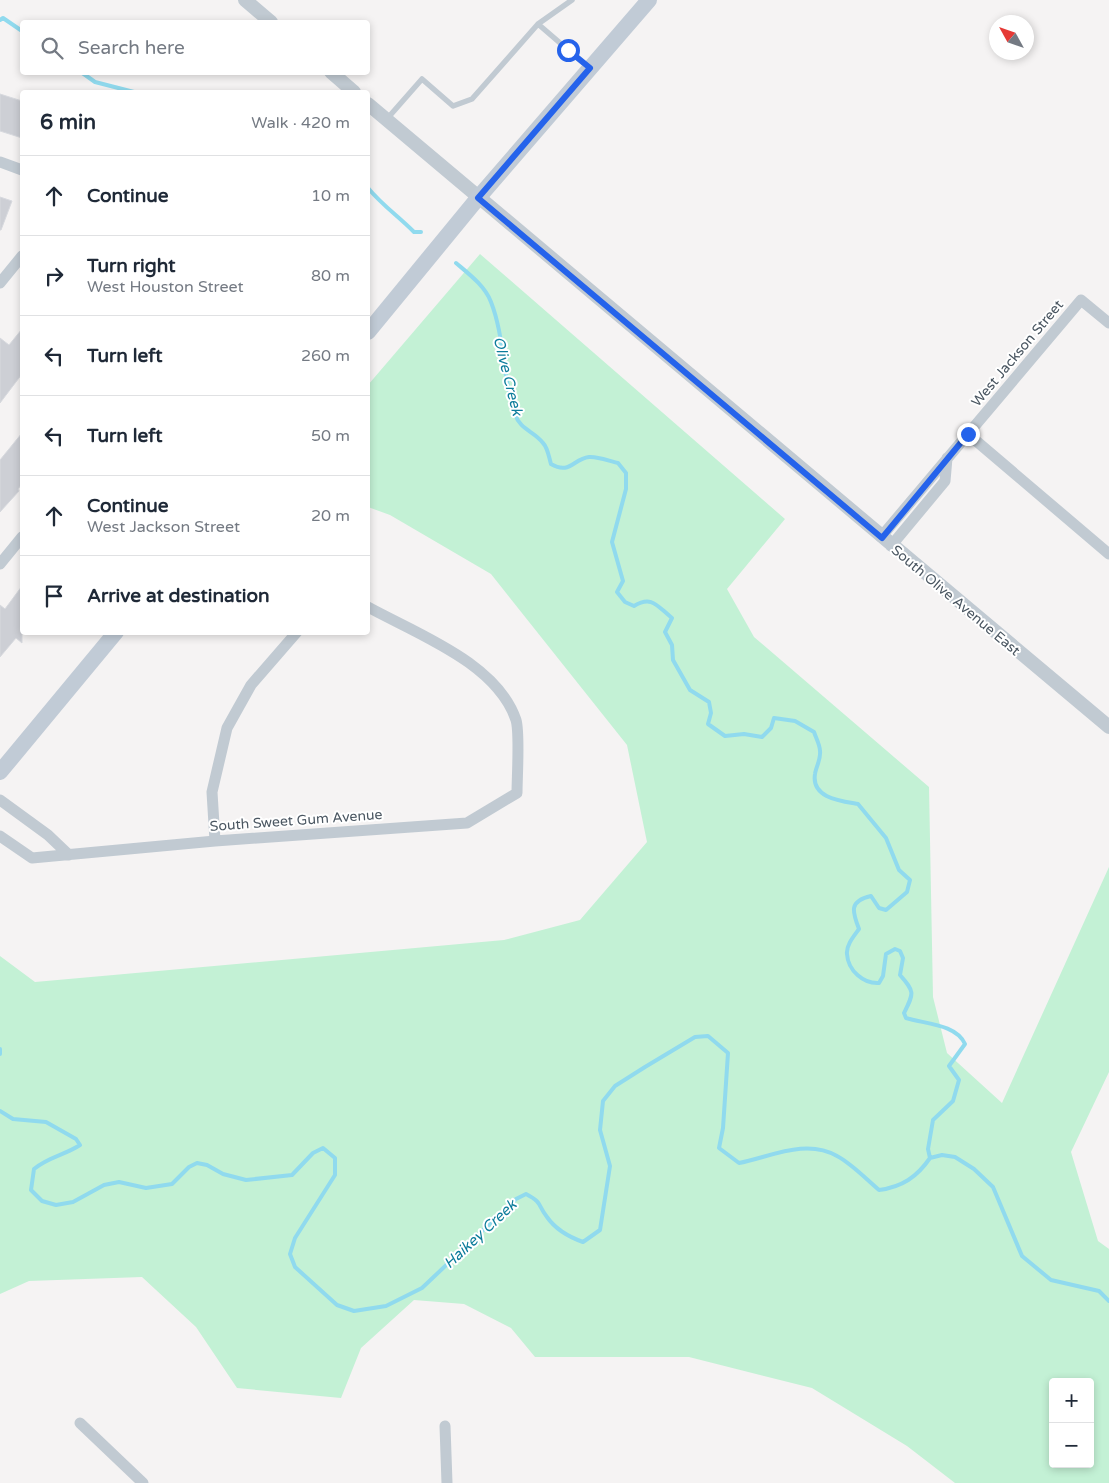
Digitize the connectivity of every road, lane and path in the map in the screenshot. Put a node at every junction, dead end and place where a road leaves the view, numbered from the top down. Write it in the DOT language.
graph roads {
  1 [pos="245,0"];
  2 [pos="572,0"];
  3 [pos="649,0"];
  4 [pos="269,20"];
  5 [pos="538,24"];
  6 [pos="590,68"];
  7 [pos="334,75"];
  8 [pos="352,90"];
  9 [pos="370,106"];
  10 [pos="386,120"];
  11 [pos="0,162"];
  12 [pos="20,169"];
  13 [pos="478,198"];
  14 [pos="20,258"];
  15 [pos="0,283"];
  16 [pos="1109,323"];
  17 [pos="370,330"];
  18 [pos="968,434"];
  19 [pos="20,539"];
  20 [pos="886,542"];
  21 [pos="1109,554"];
  22 [pos="0,564"];
  23 [pos="370,608"];
  24 [pos="114,635"];
  25 [pos="295,635"];
  26 [pos="1109,727"];
  27 [pos="0,772"];
  28 [pos="0,800"];
  29 [pos="0,836"];
  30 [pos="215,841"];
  31 [pos="69,855"];
  32 [pos="80,1423"];
  33 [pos="445,1426"];
  34 [pos="144,1483"];
  35 [pos="447,1483"];
  1 -- 4 [label="street"];
  2 -- 5 [label="lane"];
  3 -- 6 [label="main road"];
  5 -- 6 [label="lane"];
  5 -- 10 [label="lane"];
  6 -- 13 [label="main road"];
  7 -- 8 [label="street"];
  9 -- 10 [label="street, South Olive Avenue East"];
  10 -- 13 [label="street, South Olive Avenue East"];
  11 -- 12 [label="street"];
  13 -- 17 [label="main road"];
  13 -- 20 [label="street, South Olive Avenue East"];
  14 -- 15 [label="street"];
  16 -- 18 [label="street, West Jackson Street"];
  18 -- 20 [label="street, West Jackson Street"];
  18 -- 21 [label="street"];
  19 -- 22 [label="street"];
  20 -- 26 [label="street, South Olive Avenue East"];
  23 -- 30 [label="street, South Sweet Gum Avenue"];
  24 -- 27 [label="main road"];
  25 -- 30 [label="street"];
  28 -- 31 [label="street"];
  29 -- 31 [label="street, South Sweet Gum Avenue"];
  30 -- 31 [label="street, South Sweet Gum Avenue"];
  32 -- 34 [label="street"];
  33 -- 35 [label="street"];
}
